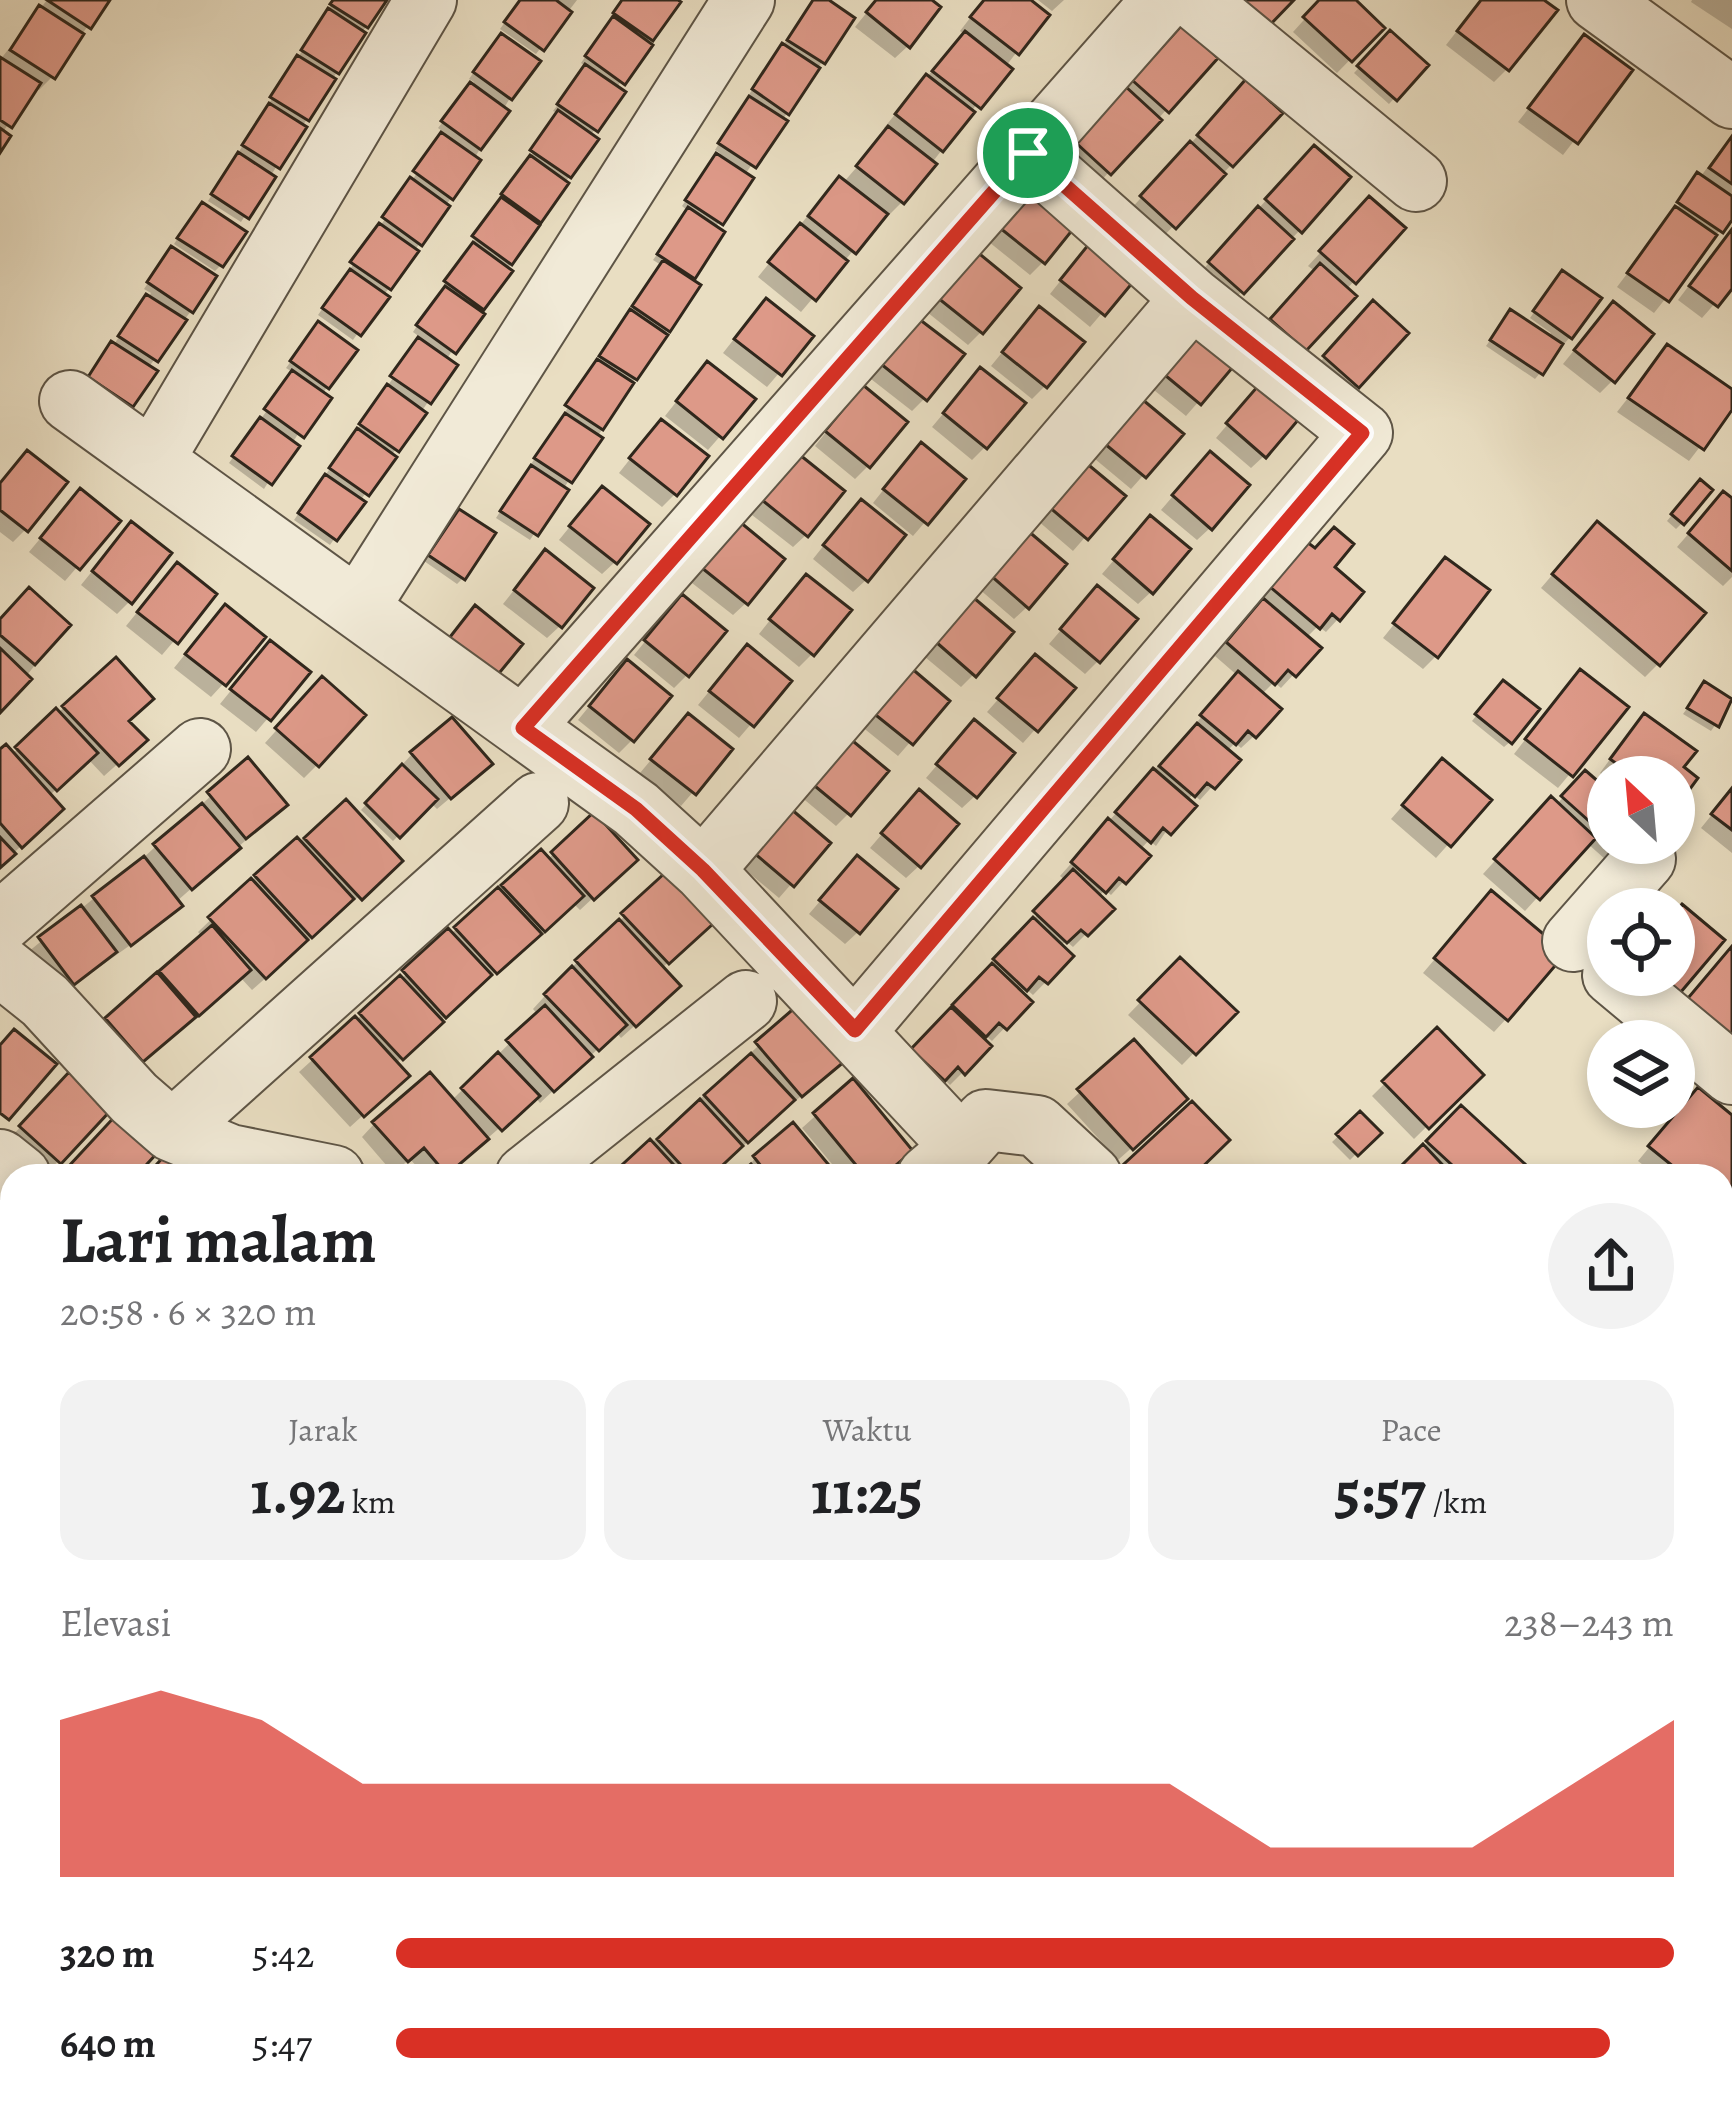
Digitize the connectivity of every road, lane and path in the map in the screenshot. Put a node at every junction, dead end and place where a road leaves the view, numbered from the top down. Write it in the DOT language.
graph roads {
  1 [pos="426,0"];
  2 [pos="744,0"];
  3 [pos="1163,0"];
  4 [pos="1196,0"];
  5 [pos="1597,0"];
  6 [pos="1732,98"];
  7 [pos="1028,153"];
  8 [pos="1416,181"];
  9 [pos="1192,298"];
  10 [pos="70,400"];
  11 [pos="153,460"];
  12 [pos="358,608"];
  13 [pos="523,728"];
  14 [pos="200,749"];
  15 [pos="538,803"];
  16 [pos="703,870"];
  17 [pos="0,923"];
  18 [pos="0,964"];
  19 [pos="1640,996"];
  20 [pos="746,1000"];
  21 [pos="855,1030"];
  22 [pos="1732,1074"];
  23 [pos="172,1131"];
  24 [pos="945,1162"];
  25 [pos="275,1164"];
  26 [pos="541,1164"];
  27 [pos="1078,1164"];
  1 -- 11 [label="street"];
  2 -- 12 [label="street"];
  3 -- 7 [label="street"];
  4 -- 8 [label="street"];
  5 -- 6 [label="street"];
  7 -- 9 [label="street"];
  7 -- 13 [label="street"];
  9 -- 16 [label="street"];
  9 -- 21 [label="street"];
  10 -- 11 [label="street"];
  11 -- 12 [label="street"];
  12 -- 13 [label="street"];
  13 -- 16 [label="street"];
  14 -- 17 [label="street"];
  15 -- 23 [label="street"];
  16 -- 21 [label="street"];
  18 -- 23 [label="street"];
  19 -- 22 [label="street"];
  20 -- 26 [label="street"];
  21 -- 24 [label="street"];
  23 -- 25 [label="street"];
  24 -- 27 [label="street"];
}
